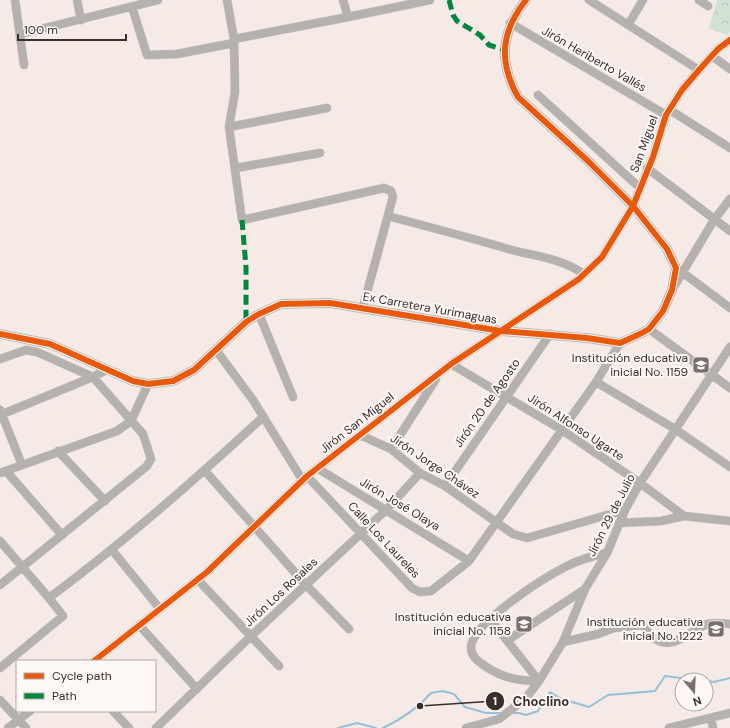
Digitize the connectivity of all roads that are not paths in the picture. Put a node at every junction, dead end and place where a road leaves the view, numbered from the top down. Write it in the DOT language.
graph roads {
  1 [pos="15,0"];
  2 [pos="77,0"];
  3 [pos="158,0"];
  4 [pos="227,0"];
  5 [pos="343,0"];
  6 [pos="430,0"];
  7 [pos="526,0"];
  8 [pos="589,0"];
  9 [pos="643,0"];
  10 [pos="698,0"];
  11 [pos="136,4"];
  12 [pos="708,6"];
  13 [pos="348,17"];
  14 [pos="81,20"];
  15 [pos="510,23"];
  16 [pos="628,25"];
  17 [pos="21,34"];
  18 [pos="730,40"];
  19 [pos="234,41"];
  20 [pos="712,56"];
  21 [pos="24,65"];
  22 [pos="730,69"];
  23 [pos="699,70"];
  24 [pos="538,95"];
  25 [pos="327,108"];
  26 [pos="668,112"];
  27 [pos="229,127"];
  28 [pos="730,148"];
  29 [pos="320,153"];
  30 [pos="236,168"];
  31 [pos="647,168"];
  32 [pos="640,188"];
  33 [pos="730,198"];
  34 [pos="633,206"];
  35 [pos="388,216"];
  36 [pos="714,220"];
  37 [pos="730,231"];
  38 [pos="682,272"];
  39 [pos="584,274"];
  40 [pos="672,290"];
  41 [pos="363,307"];
  42 [pos="730,308"];
  43 [pos="259,314"];
  44 [pos="649,330"];
  45 [pos="501,331"];
  46 [pos="0,334"];
  47 [pos="550,334"];
  48 [pos="620,343"];
  49 [pos="730,347"];
  50 [pos="216,350"];
  51 [pos="0,359"];
  52 [pos="451,364"];
  53 [pos="106,370"];
  54 [pos="440,373"];
  55 [pos="712,375"];
  56 [pos="93,377"];
  57 [pos="596,382"];
  58 [pos="148,384"];
  59 [pos="730,388"];
  60 [pos="293,397"];
  61 [pos="505,397"];
  62 [pos="1,413"];
  63 [pos="262,417"];
  64 [pos="131,421"];
  65 [pos="675,429"];
  66 [pos="562,430"];
  67 [pos="360,435"];
  68 [pos="391,449"];
  69 [pos="58,451"];
  70 [pos="22,465"];
  71 [pos="730,467"];
  72 [pos="318,468"];
  73 [pos="204,471"];
  74 [pos="3,472"];
  75 [pos="420,473"];
  76 [pos="305,478"];
  77 [pos="640,483"];
  78 [pos="445,486"];
  79 [pos="105,501"];
  80 [pos="386,510"];
  81 [pos="624,510"];
  82 [pos="684,516"];
  83 [pos="730,521"];
  84 [pos="497,523"];
  85 [pos="619,523"];
  86 [pos="254,527"];
  87 [pos="361,533"];
  88 [pos="62,535"];
  89 [pos="0,542"];
  90 [pos="112,550"];
  91 [pos="607,553"];
  92 [pos="469,561"];
  93 [pos="23,567"];
  94 [pos="198,580"];
  95 [pos="0,585"];
  96 [pos="306,586"];
  97 [pos="585,589"];
  98 [pos="49,598"];
  99 [pos="160,610"];
  100 [pos="490,619"];
  101 [pos="730,624"];
  102 [pos="139,625"];
  103 [pos="349,629"];
  104 [pos="250,637"];
  105 [pos="508,640"];
  106 [pos="563,642"];
  107 [pos="95,660"];
  108 [pos="279,666"];
  109 [pos="0,668"];
  110 [pos="539,680"];
  111 [pos="197,689"];
  112 [pos="0,700"];
  113 [pos="29,712"];
  114 [pos="114,712"];
  115 [pos="730,713"];
  116 [pos="711,718"];
  117 [pos="18,720"];
  118 [pos="8,728"];
  119 [pos="26,728"];
  120 [pos="129,728"];
  121 [pos="156,728"];
  122 [pos="466,728"];
  123 [pos="669,728"];
  124 [pos="714,728"];
  1 -- 17 [label="street"];
  2 -- 14 [label="street"];
  3 -- 11 [label="street"];
  4 -- 19 [label="street"];
  5 -- 13 [label="street"];
  6 -- 13 [label="street"];
  7 -- 15 [label="street"];
  8 -- 16 [label="street"];
  9 -- 16 [label="street"];
  10 -- 12 [label="street"];
  11 -- 14 [label="street"];
  11 -- 19 [label="street"];
  13 -- 19 [label="street"];
  14 -- 17 [label="street"];
  15 -- 26 [label="street, Jirón Heriberto Vallés"];
  15 -- 34 [label="street"];
  16 -- 23 [label="street"];
  17 -- 21 [label="street"];
  18 -- 20 [label="street, San Miguel"];
  19 -- 27 [label="street"];
  20 -- 22 [label="street"];
  20 -- 23 [label="street, San Miguel"];
  23 -- 26 [label="street, San Miguel"];
  24 -- 32 [label="street"];
  25 -- 27 [label="street"];
  26 -- 28 [label="street, Jirón Heriberto Vallés"];
  26 -- 31 [label="street, San Miguel"];
  27 -- 30 [label="street"];
  29 -- 30 [label="street"];
  30 -- 35 [label="street"];
  31 -- 32 [label="street, San Miguel"];
  31 -- 36 [label="street"];
  32 -- 34 [label="street, San Miguel"];
  33 -- 36 [label="street"];
  34 -- 39 [label="street, Jirón San Miguel"];
  34 -- 40 [label="street"];
  35 -- 39 [label="street"];
  35 -- 41 [label="street"];
  36 -- 37 [label="street"];
  36 -- 38 [label="street"];
  38 -- 40 [label="street"];
  38 -- 42 [label="street"];
  39 -- 45 [label="street, Jirón San Miguel"];
  40 -- 44 [label="street"];
  41 -- 43 [label="street, Ex Carretera Yurimaguas"];
  41 -- 45 [label="street, Ex Carretera Yurimaguas"];
  43 -- 50 [label="street, Ex Carretera Yurimaguas"];
  43 -- 60 [label="street"];
  44 -- 48 [label="street"];
  44 -- 55 [label="street"];
  45 -- 47 [label="street, Ex Carretera Yurimaguas"];
  45 -- 52 [label="street, Jirón San Miguel"];
  46 -- 53 [label="street, Ex Carretera Yurimaguas"];
  47 -- 48 [label="street, Ex Carretera Yurimaguas"];
  47 -- 61 [label="street, Jirón 20 de Agosto"];
  48 -- 57 [label="street"];
  49 -- 55 [label="street, Jirón 29 de Julio"];
  50 -- 58 [label="street, Ex Carretera Yurimaguas"];
  50 -- 63 [label="street, Calle Los Laureles"];
  51 -- 56 [label="street"];
  52 -- 54 [label="street, Jirón San Miguel"];
  52 -- 61 [label="street, Jirón Alfonso Ugarte"];
  53 -- 56 [label="street"];
  53 -- 58 [label="street, Ex Carretera Yurimaguas"];
  54 -- 67 [label="street, Jirón San Miguel"];
  54 -- 68 [label="street"];
  55 -- 59 [label="street"];
  55 -- 65 [label="street, Jirón 29 de Julio"];
  56 -- 62 [label="street"];
  56 -- 64 [label="street"];
  57 -- 65 [label="street"];
  57 -- 66 [label="street"];
  58 -- 64 [label="street"];
  61 -- 66 [label="street, Jirón Alfonso Ugarte"];
  61 -- 78 [label="street, Jirón 20 de Agosto"];
  62 -- 70 [label="street"];
  63 -- 73 [label="street"];
  63 -- 76 [label="street, Calle Los Laureles"];
  64 -- 69 [label="street"];
  64 -- 79 [label="street"];
  65 -- 71 [label="street"];
  65 -- 77 [label="street, Jirón 29 de Julio"];
  66 -- 77 [label="street, Jirón Alfonso Ugarte"];
  66 -- 84 [label="street"];
  67 -- 68 [label="street, Jirón Jorge Chávez"];
  67 -- 72 [label="street, Jirón San Miguel"];
  68 -- 75 [label="street, Jirón Jorge Chávez"];
  69 -- 70 [label="street"];
  69 -- 79 [label="street"];
  70 -- 74 [label="street"];
  72 -- 76 [label="street, Jirón San Miguel"];
  72 -- 80 [label="street, Jirón José Olaya"];
  73 -- 86 [label="street"];
  73 -- 90 [label="street"];
  74 -- 88 [label="street"];
  75 -- 78 [label="street, Jirón Jorge Chávez"];
  75 -- 80 [label="street, Jirón Los Rosales"];
  76 -- 86 [label="street, Jirón San Miguel"];
  76 -- 87 [label="street, Calle Los Laureles"];
  77 -- 81 [label="street, Jirón 29 de Julio"];
  77 -- 82 [label="street, Jirón Alfonso Ugarte"];
  78 -- 84 [label="street, Jirón Jorge Chávez"];
  79 -- 88 [label="street"];
  80 -- 87 [label="street, Jirón Los Rosales"];
  80 -- 92 [label="street, Jirón José Olaya"];
  81 -- 84 [label="street, Jirón Jorge Chávez"];
  81 -- 85 [label="street, Jirón 29 de Julio"];
  82 -- 83 [label="street"];
  82 -- 85 [label="street"];
  84 -- 92 [label="street"];
  85 -- 91 [label="street, Jirón 29 de Julio"];
  86 -- 94 [label="street, Jirón San Miguel"];
  86 -- 96 [label="street"];
  87 -- 92 [label="street, Calle Los Laureles"];
  87 -- 96 [label="street, Jirón Los Rosales"];
  88 -- 93 [label="street"];
  89 -- 93 [label="street"];
  90 -- 98 [label="street"];
  90 -- 99 [label="street"];
  91 -- 97 [label="street, Jirón 29 de Julio"];
  91 -- 100 [label="street"];
  93 -- 95 [label="street"];
  93 -- 98 [label="street"];
  94 -- 99 [label="street, Jirón San Miguel"];
  94 -- 104 [label="street"];
  96 -- 103 [label="street"];
  96 -- 104 [label="street, Jirón Los Rosales"];
  97 -- 105 [label="street"];
  97 -- 106 [label="street, Jirón 29 de Julio"];
  98 -- 109 [label="street"];
  99 -- 102 [label="street, Jirón San Miguel"];
  100 -- 105 [label="street"];
  100 -- 110 [label="street"];
  101 -- 106 [label="street"];
  102 -- 107 [label="street, Jirón San Miguel"];
  102 -- 111 [label="street"];
  104 -- 108 [label="street"];
  104 -- 111 [label="street, Jirón Los Rosales"];
  105 -- 110 [label="street"];
  106 -- 110 [label="street, Jirón 29 de Julio"];
  110 -- 122 [label="street, Jirón 29 de Julio"];
  111 -- 121 [label="street, Jirón Los Rosales"];
  112 -- 117 [label="street"];
  113 -- 117 [label="street"];
  114 -- 120 [label="street"];
  115 -- 116 [label="street"];
  116 -- 123 [label="street"];
  116 -- 124 [label="street"];
  117 -- 118 [label="street"];
  117 -- 119 [label="street"];
}
